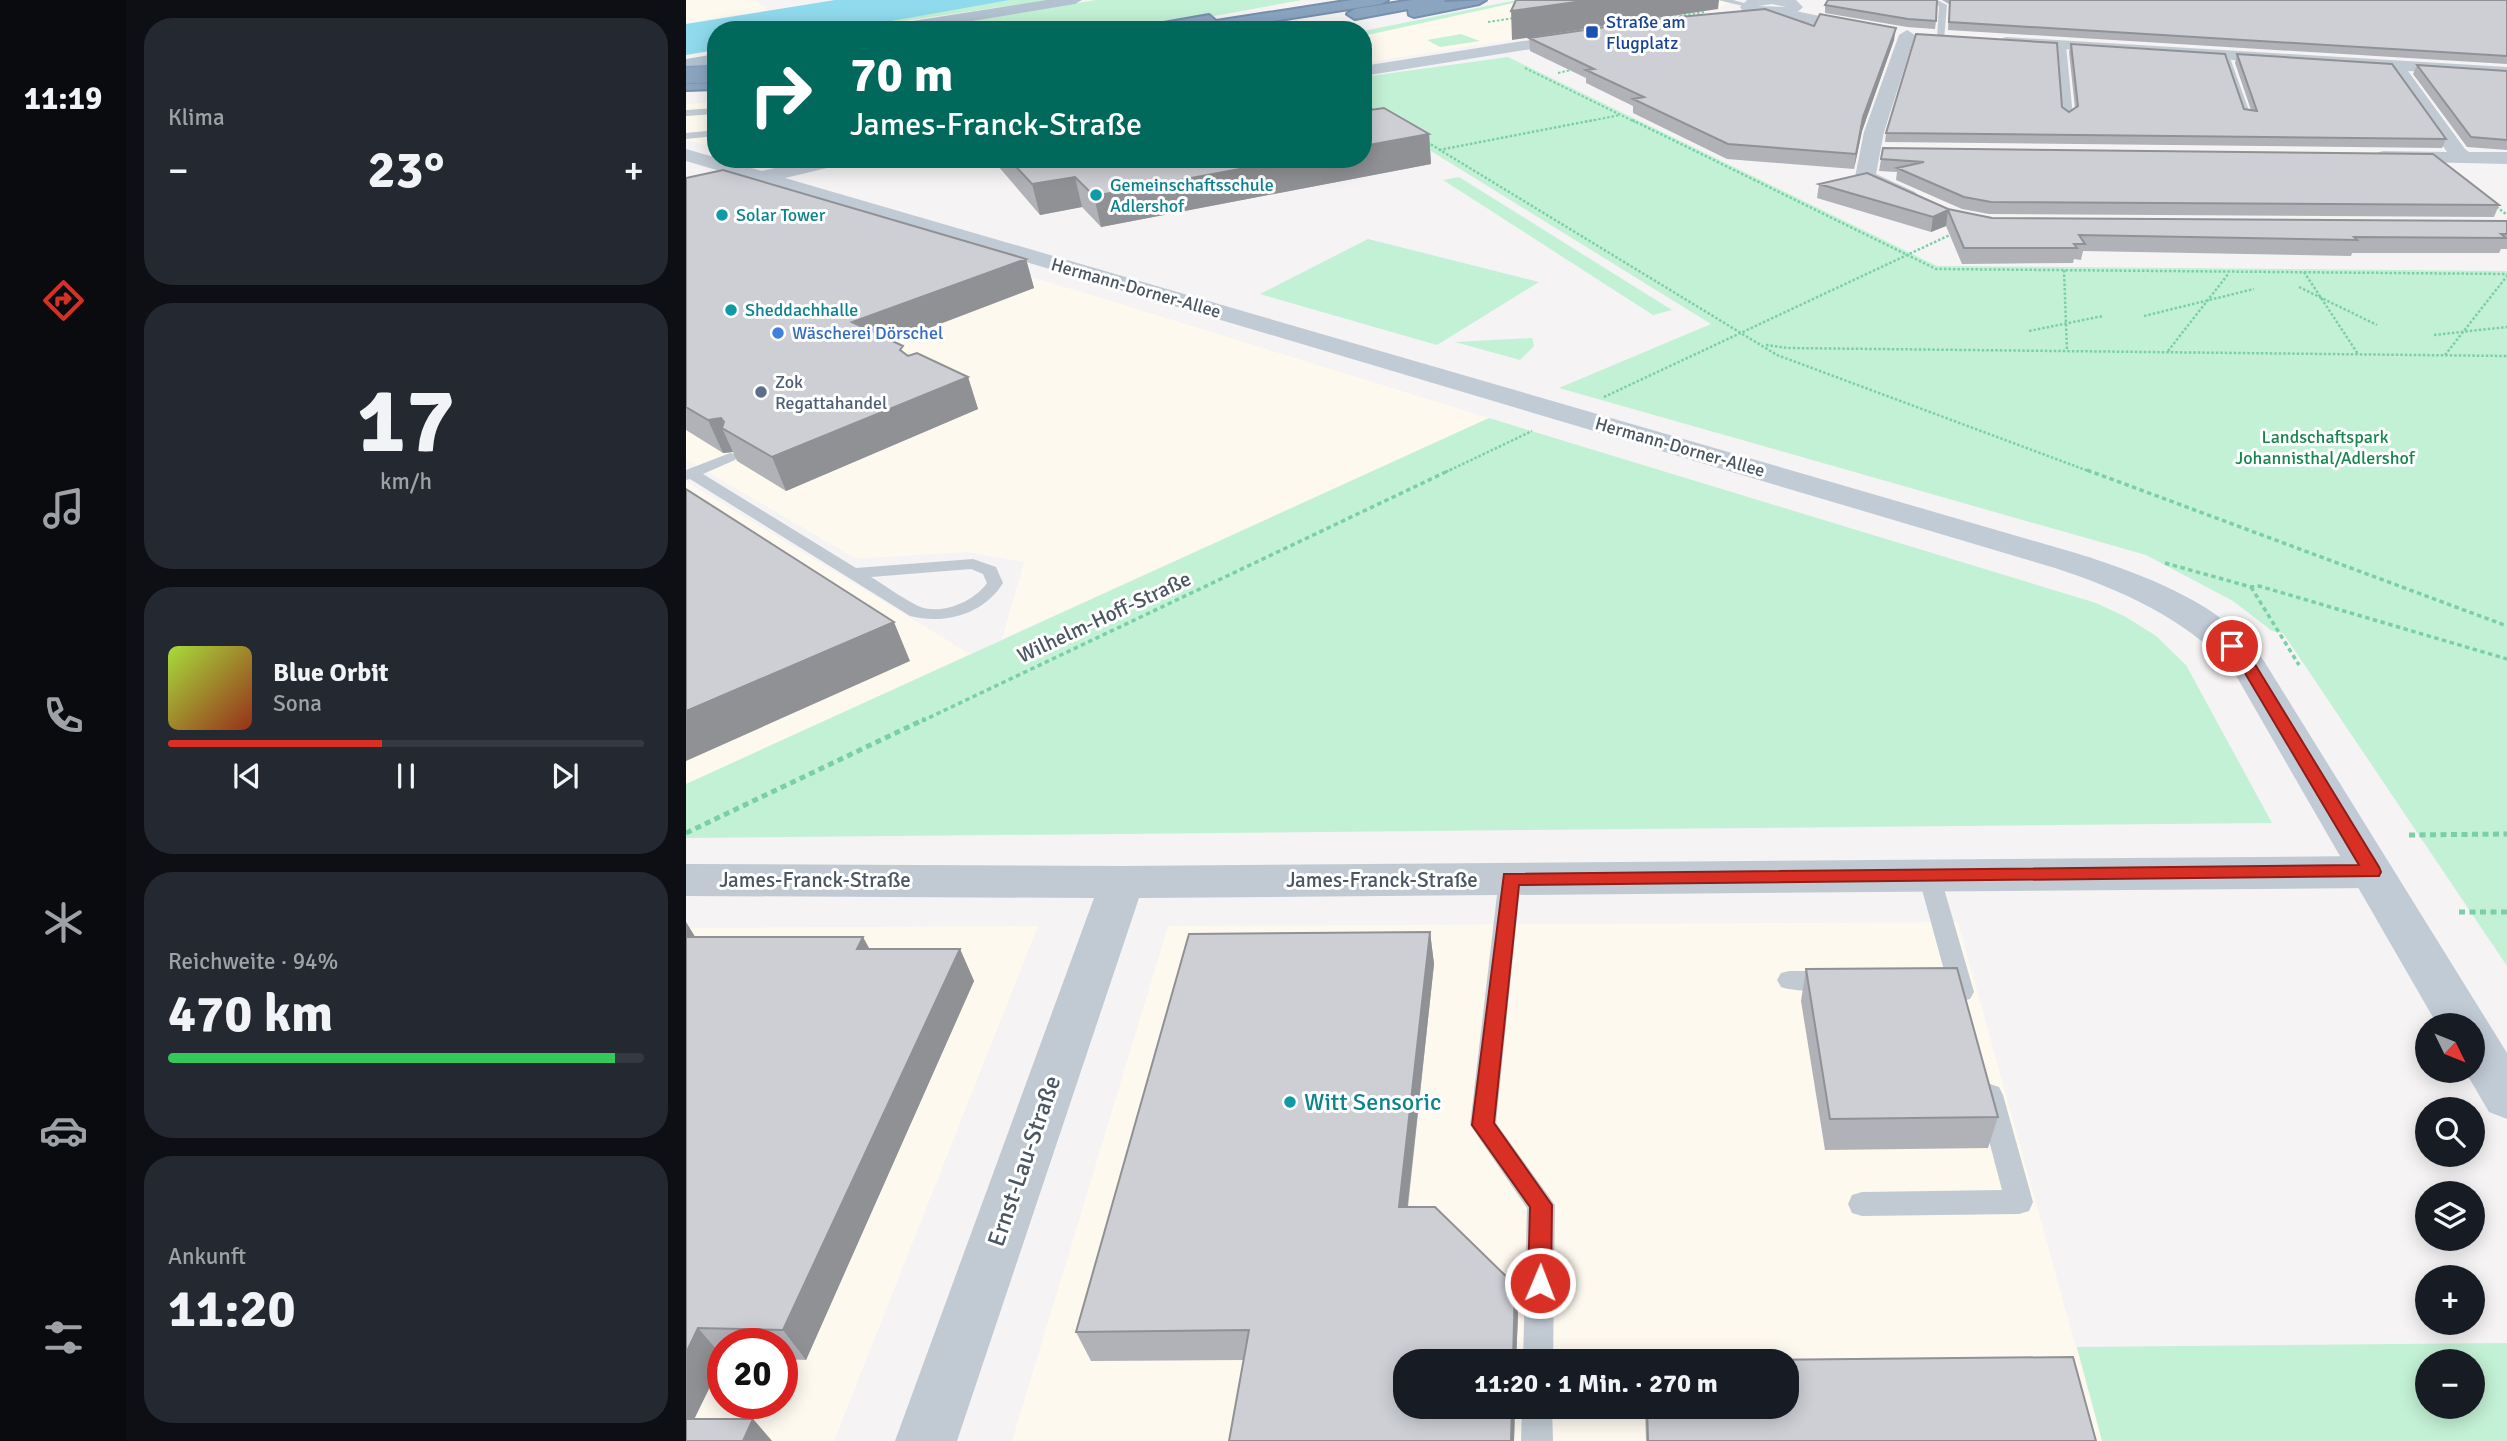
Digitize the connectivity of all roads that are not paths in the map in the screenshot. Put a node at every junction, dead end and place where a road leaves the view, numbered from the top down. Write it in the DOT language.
graph roads {
  1 [pos="1074,0"];
  2 [pos="1318,0"];
  3 [pos="1381,0"];
  4 [pos="1438,0"];
  5 [pos="1479,0"];
  6 [pos="1931,0"];
  7 [pos="1812,2"];
  8 [pos="1769,5"];
  9 [pos="1719,10"];
  10 [pos="943,21"];
  11 [pos="1202,21"];
  12 [pos="1244,21"];
  13 [pos="1311,21"];
  14 [pos="1360,21"];
  15 [pos="1598,34"];
  16 [pos="1918,35"];
  17 [pos="1995,41"];
  18 [pos="2062,45"];
  19 [pos="2225,55"];
  20 [pos="707,61"];
  21 [pos="688,66"];
  22 [pos="2396,66"];
  23 [pos="707,71"];
  24 [pos="1372,71"];
  25 [pos="2507,72"];
  26 [pos="707,84"];
  27 [pos="686,85"];
  28 [pos="707,112"];
  29 [pos="686,113"];
  30 [pos="2068,116"];
  31 [pos="2249,117"];
  32 [pos="707,134"];
  33 [pos="686,136"];
  34 [pos="1869,151"];
  35 [pos="1891,153"];
  36 [pos="686,155"];
  37 [pos="2359,156"];
  38 [pos="2464,157"];
  39 [pos="2498,158"];
  40 [pos="707,161"];
  41 [pos="730,168"];
  42 [pos="746,168"];
  43 [pos="801,168"];
  44 [pos="737,170"];
  45 [pos="2507,171"];
  46 [pos="761,177"];
  47 [pos="686,183"];
  48 [pos="686,194"];
  49 [pos="1930,206"];
  50 [pos="730,457"];
  51 [pos="689,474"];
  52 [pos="853,573"];
  53 [pos="2372,872"];
  54 [pos="1929,875"];
  55 [pos="1510,878"];
  56 [pos="686,880"];
  57 [pos="1122,882"];
  58 [pos="1932,978"];
  59 [pos="1958,978"];
  60 [pos="1854,979"];
  61 [pos="1789,980"];
  62 [pos="2456,1013"];
  63 [pos="1969,1017"];
  64 [pos="2485,1060"];
  65 [pos="1983,1070"];
  66 [pos="2507,1097"];
  67 [pos="1862,1204"];
  68 [pos="1538,1349"];
  69 [pos="1537,1419"];
  70 [pos="926,1441"];
  71 [pos="1536,1441"];
  1 -- 10 [label="main road"];
  2 -- 11 [label="highway"];
  3 -- 12 [label="highway"];
  4 -- 13 [label="highway"];
  5 -- 14 [label="highway"];
  6 -- 16 [label="lane"];
  7 -- 8 [label="street"];
  8 -- 9 [label="street"];
  8 -- 16 [label="street"];
  15 -- 24 [label="street"];
  16 -- 34 [label="street"];
  17 -- 18 [label="street"];
  18 -- 19 [label="street"];
  18 -- 30 [label="lane"];
  19 -- 22 [label="street"];
  19 -- 31 [label="lane"];
  20 -- 21 [label="main road"];
  21 -- 23 [label="highway, bridge"];
  22 -- 25 [label="street"];
  22 -- 38 [label="street"];
  26 -- 27 [label="highway"];
  28 -- 29 [label="lane"];
  32 -- 33 [label="lane"];
  34 -- 35 [label="street"];
  34 -- 49 [label="street"];
  36 -- 40 [label="street, Hermann-Dorner-Allee"];
  37 -- 38 [label="street"];
  38 -- 39 [label="street"];
  39 -- 45 [label="street"];
  41 -- 44 [label="street, Hermann-Dorner-Allee"];
  42 -- 44 [label="street"];
  43 -- 46 [label="street"];
  44 -- 46 [label="street, Hermann-Dorner-Allee"];
  44 -- 47 [label="street"];
  46 -- 48 [label="street"];
  46 -- 53 [label="street, Hermann-Dorner-Allee"];
  50 -- 51 [label="lane"];
  51 -- 52 [label="lane"];
  52 -- 52 [label="lane"];
  53 -- 54 [label="street, James-Franck-Straße"];
  53 -- 62 [label="street, Hermann-Dorner-Allee"];
  54 -- 55 [label="street, James-Franck-Straße"];
  54 -- 59 [label="lane"];
  55 -- 57 [label="street, James-Franck-Straße"];
  55 -- 68 [label="lane"];
  56 -- 57 [label="street, James-Franck-Straße"];
  57 -- 70 [label="street, Ernst-Lau-Straße"];
  58 -- 59 [label="lane"];
  59 -- 63 [label="lane"];
  60 -- 61 [label="lane"];
  64 -- 66 [label="street"];
  65 -- 67 [label="lane"];
  69 -- 71 [label="lane"];
}
